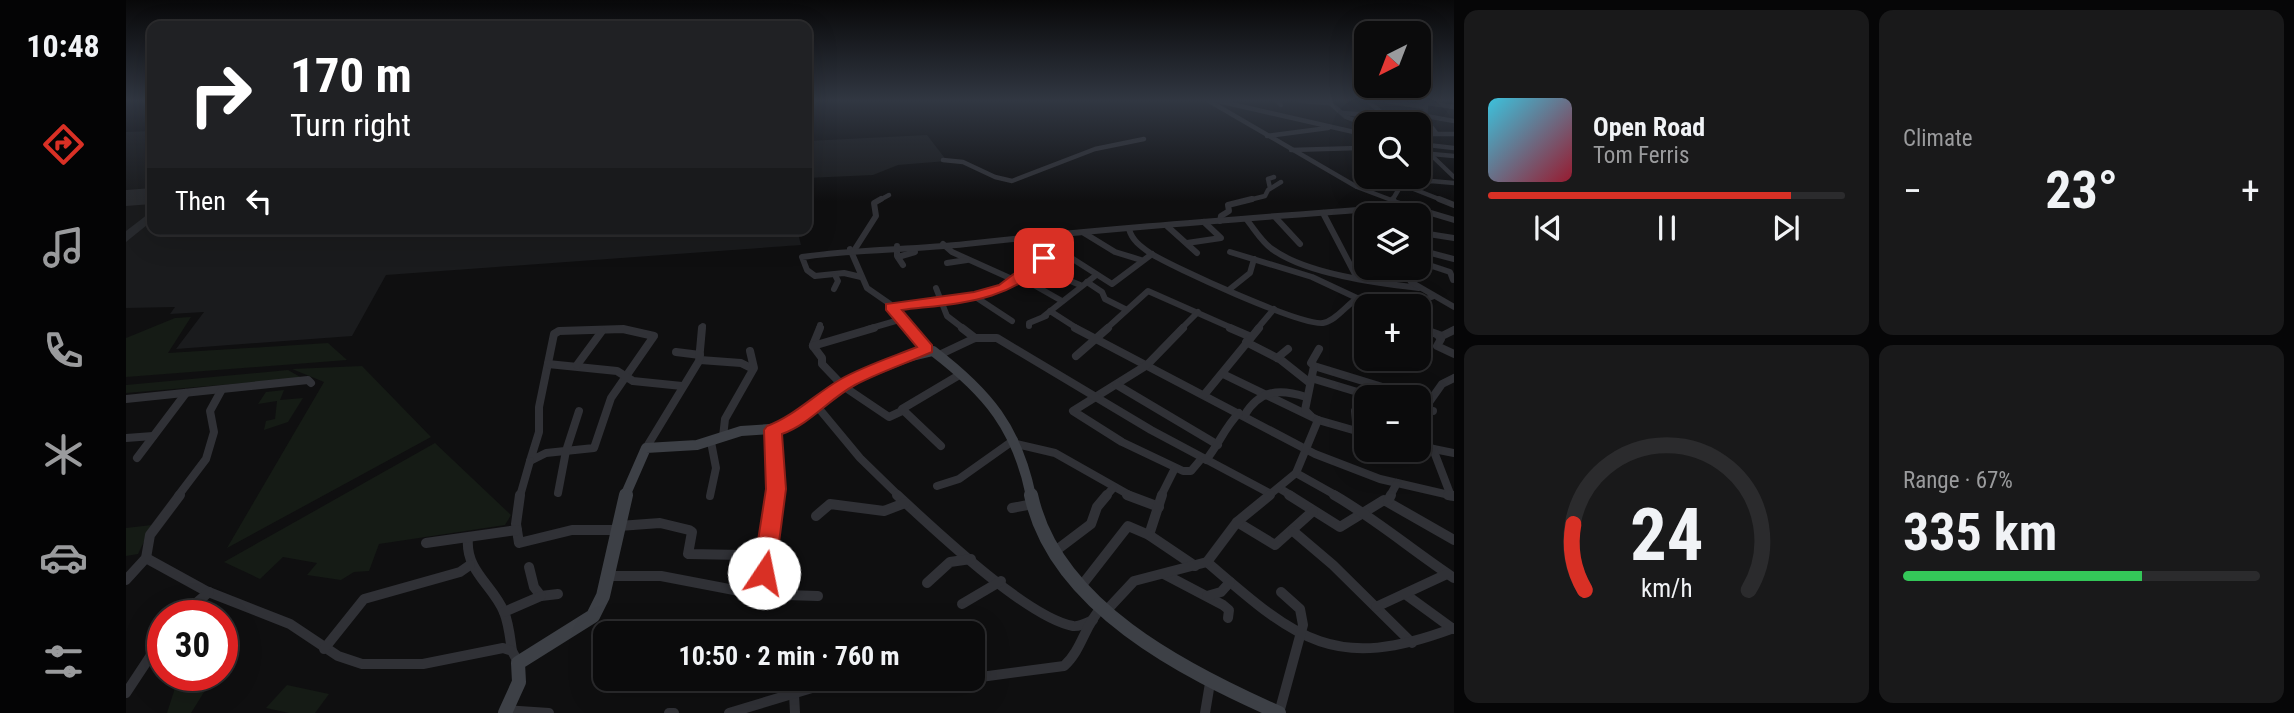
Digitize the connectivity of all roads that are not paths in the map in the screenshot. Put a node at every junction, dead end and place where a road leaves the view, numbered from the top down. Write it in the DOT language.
graph roads {
  1 [pos="1264,134"];
  2 [pos="1280,134"];
  3 [pos="1348,134"];
  4 [pos="1267,136"];
  5 [pos="1144,139"];
  6 [pos="1433,146"];
  7 [pos="1454,148"];
  8 [pos="1291,150"];
  9 [pos="1431,154"];
  10 [pos="1431,155"];
  11 [pos="1446,156"];
  12 [pos="1454,156"];
  13 [pos="943,160"];
  14 [pos="1274,177"];
  15 [pos="1454,177"];
  16 [pos="1281,182"];
  17 [pos="1431,182"];
  18 [pos="1454,183"];
  19 [pos="1270,188"];
  20 [pos="1397,189"];
  21 [pos="1415,189"];
  22 [pos="889,195"];
  23 [pos="1393,200"];
  24 [pos="1394,203"];
  25 [pos="1454,205"];
  26 [pos="1354,211"];
  27 [pos="1322,214"];
  28 [pos="1276,218"];
  29 [pos="1247,220"];
  30 [pos="1454,220"];
  31 [pos="1220,221"];
  32 [pos="1204,222"];
  33 [pos="1167,226"];
  34 [pos="1129,229"];
  35 [pos="1084,233"];
  36 [pos="1048,234"];
  37 [pos="1431,234"];
  38 [pos="1454,239"];
  39 [pos="1187,243"];
  40 [pos="943,244"];
  41 [pos="1300,244"];
  42 [pos="897,246"];
  43 [pos="1057,247"];
  44 [pos="852,249"];
  45 [pos="915,252"];
  46 [pos="1230,252"];
  47 [pos="1197,253"];
  48 [pos="1431,253"];
  49 [pos="1153,254"];
  50 [pos="898,257"];
  51 [pos="1454,259"];
  52 [pos="1141,260"];
  53 [pos="1254,260"];
  54 [pos="975,262"];
  55 [pos="947,263"];
  56 [pos="902,265"];
  57 [pos="1035,266"];
  58 [pos="1431,266"];
  59 [pos="1354,272"];
  60 [pos="835,275"];
  61 [pos="1354,275"];
  62 [pos="1095,276"];
  63 [pos="861,277"];
  64 [pos="1015,278"];
  65 [pos="1377,280"];
  66 [pos="1409,280"];
  67 [pos="1452,280"];
  68 [pos="1083,284"];
  69 [pos="976,286"];
  70 [pos="1419,288"];
  71 [pos="834,289"];
  72 [pos="936,289"];
  73 [pos="1230,289"];
  74 [pos="985,293"];
  75 [pos="974,296"];
  76 [pos="1354,296"];
  77 [pos="1434,296"];
  78 [pos="1431,297"];
  79 [pos="1062,301"];
  80 [pos="1354,301"];
  81 [pos="939,302"];
  82 [pos="1452,304"];
  83 [pos="892,307"];
  84 [pos="1125,309"];
  85 [pos="1274,309"];
  86 [pos="1198,312"];
  87 [pos="1049,314"];
  88 [pos="899,320"];
  89 [pos="1012,321"];
  90 [pos="820,325"];
  91 [pos="703,326"];
  92 [pos="1029,327"];
  93 [pos="1454,330"];
  94 [pos="602,331"];
  95 [pos="1431,332"];
  96 [pos="1438,335"];
  97 [pos="1094,337"];
  98 [pos="975,338"];
  99 [pos="1249,339"];
  100 [pos="813,346"];
  101 [pos="1288,349"];
  102 [pos="1319,349"];
  103 [pos="750,351"];
  104 [pos="930,351"];
  105 [pos="676,352"];
  106 [pos="1454,354"];
  107 [pos="1076,356"];
  108 [pos="700,357"];
  109 [pos="1277,358"];
  110 [pos="548,364"];
  111 [pos="577,365"];
  112 [pos="1147,365"];
  113 [pos="1314,366"];
  114 [pos="753,369"];
  115 [pos="961,374"];
  116 [pos="1223,374"];
  117 [pos="627,376"];
  118 [pos="1454,378"];
  119 [pos="1310,380"];
  120 [pos="312,383"];
  121 [pos="1117,385"];
  122 [pos="1371,385"];
  123 [pos="682,386"];
  124 [pos="842,386"];
  125 [pos="221,391"];
  126 [pos="1354,392"];
  127 [pos="186,393"];
  128 [pos="1204,395"];
  129 [pos="1263,396"];
  130 [pos="1094,397"];
  131 [pos="1306,397"];
  132 [pos="126,399"];
  133 [pos="1431,400"];
  134 [pos="816,405"];
  135 [pos="579,411"];
  136 [pos="902,411"];
  137 [pos="1241,415"];
  138 [pos="1318,420"];
  139 [pos="773,430"];
  140 [pos="1354,431"];
  141 [pos="153,436"];
  142 [pos="126,438"];
  143 [pos="717,440"];
  144 [pos="1015,442"];
  145 [pos="1218,445"];
  146 [pos="941,446"];
  147 [pos="646,447"];
  148 [pos="1306,447"];
  149 [pos="1433,449"];
  150 [pos="566,451"];
  151 [pos="1454,453"];
  152 [pos="137,458"];
  153 [pos="1204,459"];
  154 [pos="529,462"];
  155 [pos="1175,468"];
  156 [pos="1296,473"];
  157 [pos="1397,483"];
  158 [pos="937,486"];
  159 [pos="1113,488"];
  160 [pos="1275,491"];
  161 [pos="558,493"];
  162 [pos="1453,496"];
  163 [pos="710,497"];
  164 [pos="1388,501"];
  165 [pos="905,503"];
  166 [pos="1033,504"];
  167 [pos="1159,507"];
  168 [pos="1012,508"];
  169 [pos="1313,511"];
  170 [pos="1363,511"];
  171 [pos="816,516"];
  172 [pos="1237,522"];
  173 [pos="618,528"];
  174 [pos="517,530"];
  175 [pos="1293,531"];
  176 [pos="1149,535"];
  177 [pos="468,538"];
  178 [pos="1454,540"];
  179 [pos="426,543"];
  180 [pos="1054,552"];
  181 [pos="146,558"];
  182 [pos="767,559"];
  183 [pos="971,559"];
  184 [pos="1207,562"];
  185 [pos="470,565"];
  186 [pos="528,566"];
  187 [pos="1195,566"];
  188 [pos="1164,573"];
  189 [pos="607,576"];
  190 [pos="1450,576"];
  191 [pos="126,580"];
  192 [pos="1000,581"];
  193 [pos="1230,582"];
  194 [pos="927,583"];
  195 [pos="1082,585"];
  196 [pos="209,592"];
  197 [pos="1281,592"];
  198 [pos="558,594"];
  199 [pos="755,594"];
  200 [pos="1405,594"];
  201 [pos="541,596"];
  202 [pos="818,596"];
  203 [pos="1207,596"];
  204 [pos="200,600"];
  205 [pos="962,604"];
  206 [pos="1376,607"];
  207 [pos="1104,609"];
  208 [pos="504,612"];
  209 [pos="1228,618"];
  210 [pos="1093,620"];
  211 [pos="1453,629"];
  212 [pos="1302,637"];
  213 [pos="1412,643"];
  214 [pos="324,649"];
  215 [pos="515,657"];
  216 [pos="147,661"];
  217 [pos="985,677"];
  218 [pos="1210,682"];
  219 [pos="803,691"];
  220 [pos="126,693"];
  221 [pos="794,694"];
  222 [pos="756,711"];
  223 [pos="505,712"];
  224 [pos="549,713"];
  225 [pos="668,713"];
  226 [pos="674,713"];
  227 [pos="729,713"];
  228 [pos="795,713"];
  229 [pos="1205,713"];
  230 [pos="1279,713"];
  1 -- 4 [label="street"];
  2 -- 4 [label="street"];
  3 -- 8 [label="street"];
  4 -- 8 [label="street"];
  5 -- 13 [label="street"];
  6 -- 7 [label="street"];
  6 -- 11 [label="street"];
  8 -- 23 [label="street"];
  9 -- 11 [label="street"];
  10 -- 15 [label="street"];
  11 -- 12 [label="street"];
  14 -- 19 [label="street"];
  16 -- 19 [label="street"];
  17 -- 18 [label="street"];
  19 -- 31 [label="street"];
  20 -- 23 [label="street"];
  21 -- 25 [label="street"];
  22 -- 44 [label="street"];
  23 -- 24 [label="street"];
  23 -- 30 [label="street"];
  26 -- 27 [label="street"];
  27 -- 28 [label="street"];
  27 -- 59 [label="street"];
  28 -- 29 [label="street"];
  28 -- 41 [label="street"];
  29 -- 31 [label="street"];
  29 -- 61 [label="street"];
  31 -- 32 [label="street"];
  32 -- 33 [label="street"];
  32 -- 39 [label="street"];
  33 -- 34 [label="street"];
  33 -- 39 [label="street"];
  34 -- 35 [label="street"];
  34 -- 49 [label="street"];
  35 -- 36 [label="street"];
  35 -- 52 [label="street"];
  36 -- 40 [label="street"];
  36 -- 43 [label="street"];
  37 -- 38 [label="street"];
  39 -- 47 [label="street"];
  40 -- 42 [label="street"];
  40 -- 54 [label="street"];
  42 -- 44 [label="street"];
  42 -- 50 [label="street"];
  43 -- 57 [label="street"];
  43 -- 62 [label="street"];
  44 -- 60 [label="street"];
  44 -- 63 [label="street"];
  45 -- 50 [label="street"];
  46 -- 53 [label="street"];
  48 -- 51 [label="street"];
  49 -- 52 [label="street"];
  49 -- 73 [label="street"];
  50 -- 56 [label="street"];
  52 -- 62 [label="street"];
  53 -- 73 [label="street"];
  53 -- 76 [label="street"];
  54 -- 55 [label="street"];
  54 -- 64 [label="street"];
  57 -- 64 [label="street"];
  57 -- 68 [label="street"];
  58 -- 67 [label="street"];
  60 -- 63 [label="street"];
  60 -- 71 [label="street"];
  62 -- 68 [label="street"];
  63 -- 83 [label="street"];
  64 -- 74 [label="street"];
  64 -- 79 [label="street"];
  65 -- 70 [label="street"];
  66 -- 70 [label="street"];
  68 -- 79 [label="street"];
  68 -- 84 [label="street"];
  69 -- 74 [label="street"];
  70 -- 77 [label="street"];
  72 -- 81 [label="street"];
  73 -- 85 [label="street"];
  74 -- 75 [label="street"];
  75 -- 81 [label="street"];
  75 -- 89 [label="street"];
  77 -- 78 [label="street"];
  77 -- 82 [label="street"];
  79 -- 87 [label="street"];
  80 -- 85 [label="street"];
  81 -- 83 [label="street"];
  81 -- 98 [label="street"];
  83 -- 88 [label="street"];
  84 -- 86 [label="street"];
  84 -- 97 [label="street"];
  85 -- 99 [label="street"];
  86 -- 99 [label="street"];
  86 -- 112 [label="street"];
  87 -- 92 [label="street"];
  87 -- 97 [label="street"];
  88 -- 100 [label="street"];
  88 -- 104 [label="street"];
  90 -- 100 [label="street"];
  91 -- 108 [label="street"];
  93 -- 96 [label="street"];
  94 -- 110 [label="street"];
  94 -- 111 [label="street"];
  94 -- 117 [label="street"];
  95 -- 96 [label="street"];
  96 -- 106 [label="street"];
  97 -- 107 [label="street"];
  97 -- 112 [label="street"];
  98 -- 104 [label="street"];
  98 -- 130 [label="street"];
  99 -- 109 [label="street"];
  99 -- 116 [label="street"];
  100 -- 124 [label="street"];
  101 -- 109 [label="street"];
  102 -- 113 [label="street"];
  103 -- 114 [label="street"];
  104 -- 115 [label="street"];
  104 -- 124 [label="street"];
  105 -- 108 [label="street"];
  108 -- 114 [label="street"];
  108 -- 123 [label="street"];
  109 -- 119 [label="street"];
  110 -- 111 [label="street"];
  110 -- 154 [label="street"];
  111 -- 117 [label="street"];
  112 -- 121 [label="street"];
  112 -- 128 [label="street"];
  113 -- 119 [label="street"];
  113 -- 122 [label="street"];
  114 -- 143 [label="street"];
  115 -- 136 [label="street"];
  115 -- 144 [label="street"];
  116 -- 128 [label="street"];
  116 -- 129 [label="street"];
  117 -- 123 [label="street"];
  117 -- 150 [label="street"];
  118 -- 133 [label="street"];
  119 -- 126 [label="street"];
  119 -- 131 [label="street"];
  120 -- 125 [label="street"];
  121 -- 130 [label="street"];
  121 -- 145 [label="street"];
  123 -- 147 [label="street"];
  124 -- 134 [label="street"];
  124 -- 136 [label="street"];
  125 -- 127 [label="street"];
  125 -- 181 [label="street"];
  127 -- 132 [label="street"];
  127 -- 141 [label="street"];
  128 -- 137 [label="street"];
  129 -- 131 [label="street"];
  129 -- 137 [label="street"];
  129 -- 138 [label="street"];
  130 -- 153 [label="street"];
  130 -- 155 [label="street"];
  131 -- 138 [label="street"];
  134 -- 139 [label="street"];
  134 -- 165 [label="street"];
  135 -- 150 [label="street"];
  136 -- 146 [label="street"];
  137 -- 145 [label="street"];
  137 -- 148 [label="street"];
  138 -- 140 [label="street"];
  138 -- 148 [label="street"];
  139 -- 143 [label="street"];
  139 -- 182 [label="street"];
  141 -- 142 [label="street"];
  141 -- 152 [label="street"];
  143 -- 147 [label="street"];
  143 -- 163 [label="street"];
  144 -- 158 [label="street"];
  144 -- 159 [label="street"];
  144 -- 166 [label="street"];
  145 -- 153 [label="street"];
  147 -- 173 [label="street"];
  148 -- 156 [label="street"];
  148 -- 157 [label="street"];
  149 -- 151 [label="street"];
  149 -- 162 [label="street"];
  150 -- 154 [label="street"];
  150 -- 161 [label="street"];
  153 -- 155 [label="street"];
  153 -- 160 [label="street"];
  154 -- 174 [label="street"];
  155 -- 167 [label="street"];
  156 -- 160 [label="street"];
  156 -- 170 [label="street"];
  157 -- 162 [label="street"];
  157 -- 164 [label="street"];
  159 -- 167 [label="street"];
  159 -- 180 [label="street"];
  160 -- 169 [label="street"];
  160 -- 172 [label="street"];
  164 -- 170 [label="street"];
  164 -- 178 [label="street"];
  165 -- 171 [label="street"];
  165 -- 183 [label="street"];
  166 -- 168 [label="street"];
  166 -- 180 [label="street"];
  167 -- 176 [label="street"];
  169 -- 170 [label="street"];
  169 -- 175 [label="street"];
  170 -- 190 [label="street"];
  172 -- 175 [label="street"];
  172 -- 184 [label="street"];
  173 -- 174 [label="street"];
  173 -- 182 [label="street"];
  173 -- 189 [label="street"];
  174 -- 177 [label="street"];
  175 -- 206 [label="street"];
  176 -- 187 [label="street"];
  176 -- 195 [label="street"];
  177 -- 179 [label="street"];
  177 -- 185 [label="street"];
  180 -- 195 [label="street"];
  181 -- 191 [label="street"];
  181 -- 196 [label="street"];
  182 -- 199 [label="street"];
  183 -- 192 [label="street"];
  183 -- 194 [label="street"];
  184 -- 187 [label="street"];
  184 -- 193 [label="street"];
  185 -- 208 [label="street"];
  185 -- 214 [label="street"];
  186 -- 201 [label="street"];
  187 -- 188 [label="street"];
  188 -- 203 [label="street"];
  188 -- 207 [label="street"];
  189 -- 199 [label="street"];
  189 -- 215 [label="street"];
  190 -- 200 [label="street"];
  192 -- 205 [label="street"];
  192 -- 210 [label="street"];
  193 -- 203 [label="street"];
  193 -- 212 [label="street"];
  195 -- 207 [label="street"];
  196 -- 204 [label="street"];
  196 -- 214 [label="street"];
  197 -- 212 [label="street"];
  198 -- 201 [label="street"];
  199 -- 202 [label="street"];
  200 -- 206 [label="street"];
  200 -- 211 [label="street"];
  201 -- 208 [label="street"];
  203 -- 209 [label="street"];
  206 -- 213 [label="street"];
  207 -- 210 [label="street"];
  207 -- 218 [label="street"];
  208 -- 215 [label="street"];
  210 -- 217 [label="street"];
  211 -- 213 [label="street"];
  212 -- 213 [label="street"];
  212 -- 230 [label="street"];
  214 -- 215 [label="street"];
  215 -- 223 [label="street"];
  216 -- 220 [label="street"];
  218 -- 229 [label="street"];
  218 -- 230 [label="street"];
  219 -- 221 [label="street"];
  221 -- 222 [label="street"];
  221 -- 228 [label="street"];
  222 -- 227 [label="street"];
  223 -- 224 [label="street"];
  225 -- 226 [label="street"];
}
